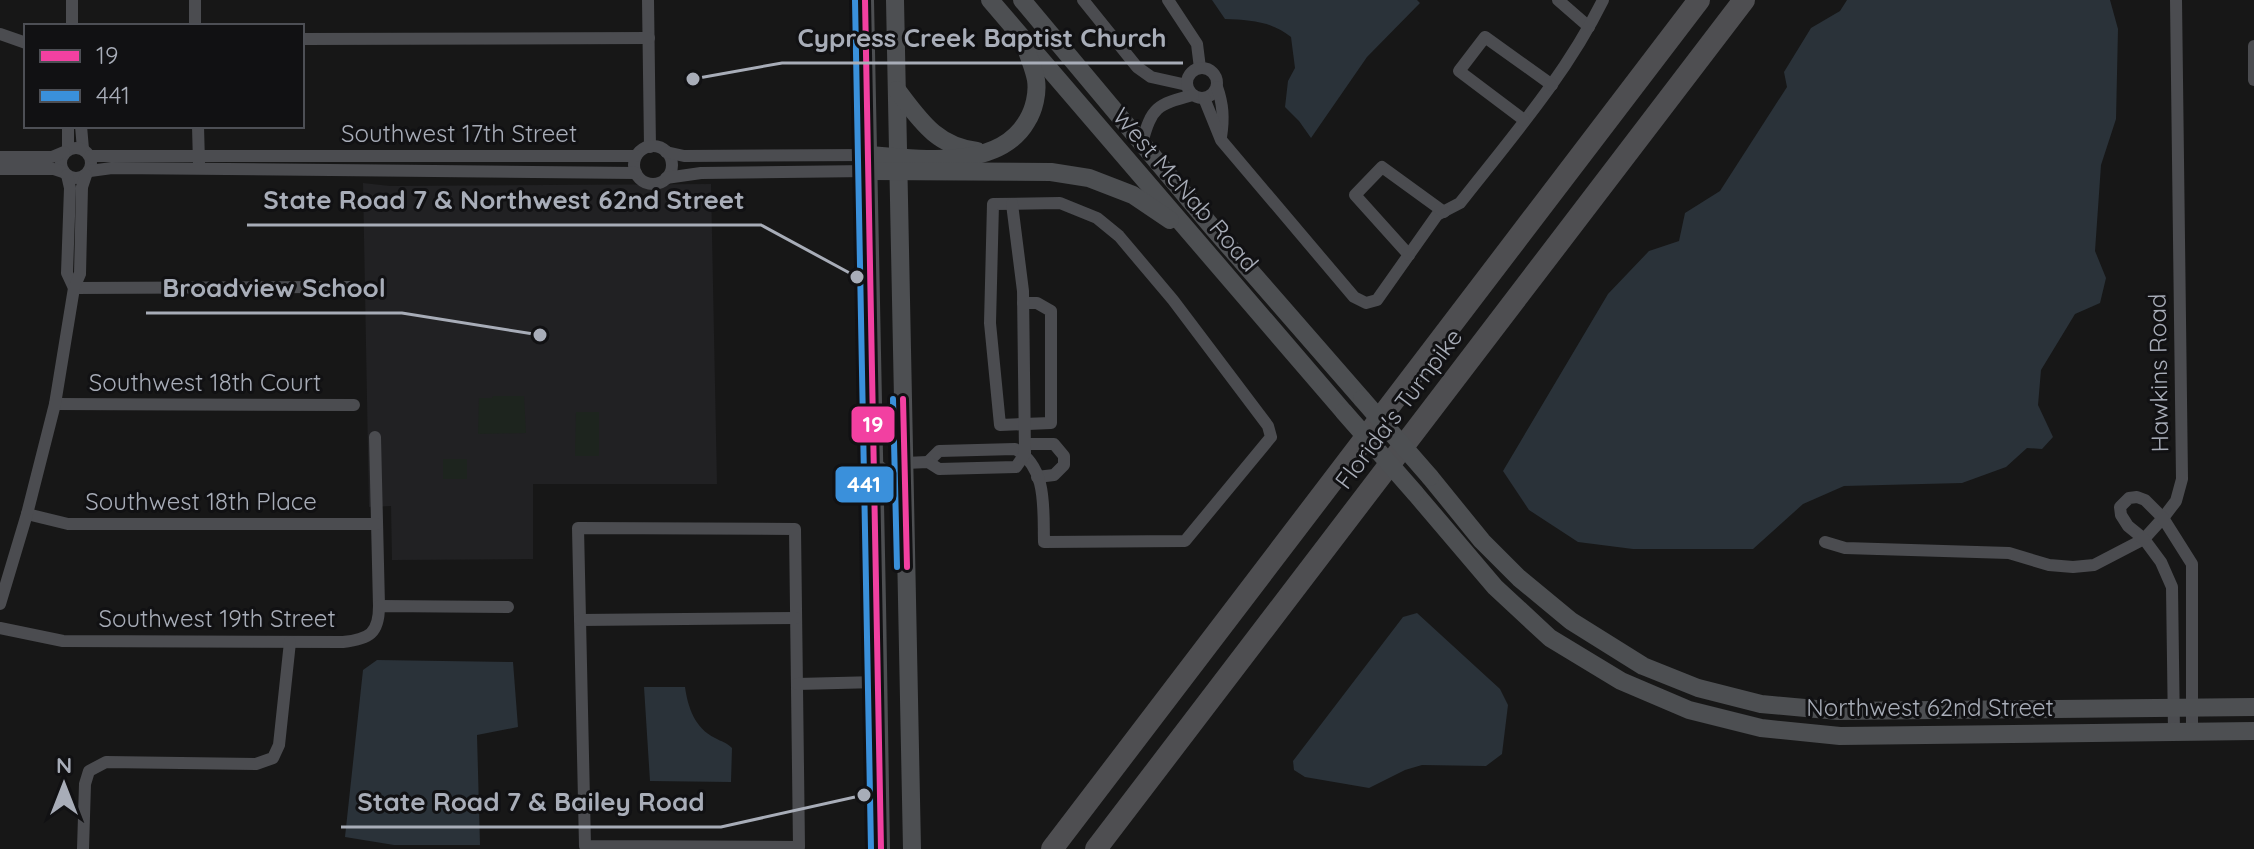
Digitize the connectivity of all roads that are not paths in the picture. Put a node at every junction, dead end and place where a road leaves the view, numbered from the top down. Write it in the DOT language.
graph roads {
  1 [pos="72,0"];
  2 [pos="195,0"];
  3 [pos="648,0"];
  4 [pos="865,0"];
  5 [pos="895,0"];
  6 [pos="990,0"];
  7 [pos="1022,0"];
  8 [pos="1083,0"];
  9 [pos="1168,0"];
  10 [pos="1558,0"];
  11 [pos="1603,0"];
  12 [pos="1699,0"];
  13 [pos="1744,0"];
  14 [pos="2176,0"];
  15 [pos="72,24"];
  16 [pos="195,24"];
  17 [pos="1589,27"];
  18 [pos="0,34"];
  19 [pos="649,38"];
  20 [pos="1023,38"];
  21 [pos="304,39"];
  22 [pos="24,42"];
  23 [pos="2254,46"];
  24 [pos="1200,68"];
  25 [pos="2254,80"];
  26 [pos="1552,85"];
  27 [pos="1217,87"];
  28 [pos="897,90"];
  29 [pos="1195,93"];
  30 [pos="1524,120"];
  31 [pos="68,128"];
  32 [pos="81,128"];
  33 [pos="198,128"];
  34 [pos="1221,140"];
  35 [pos="1142,143"];
  36 [pos="650,147"];
  37 [pos="66,151"];
  38 [pos="86,152"];
  39 [pos="666,152"];
  40 [pos="987,152"];
  41 [pos="786,155"];
  42 [pos="636,156"];
  43 [pos="0,157"];
  44 [pos="369,157"];
  45 [pos="199,163"];
  46 [pos="868,163"];
  47 [pos="899,164"];
  48 [pos="0,169"];
  49 [pos="370,171"];
  50 [pos="781,171"];
  51 [pos="88,173"];
  52 [pos="636,173"];
  53 [pos="65,174"];
  54 [pos="666,178"];
  55 [pos="1012,204"];
  56 [pos="1444,212"];
  57 [pos="1190,232"];
  58 [pos="1409,255"];
  59 [pos="354,287"];
  60 [pos="74,288"];
  61 [pos="1023,303"];
  62 [pos="874,373"];
  63 [pos="55,404"];
  64 [pos="354,405"];
  65 [pos="1025,424"];
  66 [pos="375,437"];
  67 [pos="998,449"];
  68 [pos="1026,449"];
  69 [pos="928,462"];
  70 [pos="905,463"];
  71 [pos="874,466"];
  72 [pos="999,467"];
  73 [pos="1037,477"];
  74 [pos="1430,477"];
  75 [pos="1415,493"];
  76 [pos="27,514"];
  77 [pos="2163,518"];
  78 [pos="377,524"];
  79 [pos="906,525"];
  80 [pos="2144,539"];
  81 [pos="1825,542"];
  82 [pos="0,555"];
  83 [pos="13,559"];
  84 [pos="0,604"];
  85 [pos="379,606"];
  86 [pos="508,607"];
  87 [pos="796,618"];
  88 [pos="580,620"];
  89 [pos="0,628"];
  90 [pos="290,642"];
  91 [pos="878,682"];
  92 [pos="797,684"];
  93 [pos="2254,707"];
  94 [pos="2182,708"];
  95 [pos="2254,731"];
  96 [pos="2183,732"];
  97 [pos="681,848"];
  98 [pos="83,849"];
  99 [pos="881,849"];
  100 [pos="912,849"];
  101 [pos="1052,849"];
  102 [pos="1096,849"];
  1 -- 15 [label="street"];
  2 -- 16 [label="street"];
  3 -- 19 [label="street"];
  4 -- 46 [label="main road"];
  5 -- 28 [label="main road"];
  6 -- 20 [label="main road, West McNab Road"];
  7 -- 35 [label="main road, West McNab Road"];
  8 -- 29 [label="street, West McNab Road"];
  9 -- 24 [label="street"];
  10 -- 17 [label="street"];
  11 -- 17 [label="street"];
  12 -- 101 [label="highway, Florida's Turnpike"];
  13 -- 102 [label="highway, Florida's Turnpike"];
  14 -- 77 [label="street, Hawkins Road"];
  17 -- 26 [label="street"];
  18 -- 22 [label="street"];
  19 -- 21 [label="street"];
  19 -- 36 [label="street"];
  20 -- 40 [label="main road"];
  20 -- 57 [label="main road, West McNab Road"];
  23 -- 25 [label="street"];
  24 -- 27 [label="street"];
  24 -- 29 [label="street"];
  26 -- 30 [label="street"];
  26 -- 30 [label="street"];
  27 -- 29 [label="street, West McNab Road"];
  27 -- 34 [label="street"];
  28 -- 40 [label="main road"];
  28 -- 47 [label="main road"];
  29 -- 34 [label="street"];
  29 -- 35 [label="street, West McNab Road"];
  30 -- 56 [label="street"];
  31 -- 37 [label="street"];
  32 -- 38 [label="street"];
  33 -- 45 [label="street"];
  34 -- 58 [label="street"];
  35 -- 74 [label="main road, West McNab Road, bridge"];
  36 -- 39 [label="street"];
  36 -- 42 [label="street"];
  37 -- 38 [label="street"];
  37 -- 43 [label="street"];
  37 -- 53 [label="street"];
  38 -- 45 [label="street, Southwest 17th Street"];
  38 -- 51 [label="street"];
  39 -- 41 [label="street"];
  39 -- 54 [label="street"];
  40 -- 47 [label="main road"];
  41 -- 46 [label="street"];
  41 -- 50 [label="street"];
  42 -- 44 [label="street, Southwest 17th Street"];
  42 -- 52 [label="street"];
  44 -- 45 [label="street, Southwest 17th Street"];
  44 -- 49 [label="street"];
  45 -- 49 [label="street, Southwest 17th Street"];
  45 -- 51 [label="street, Southwest 17th Street"];
  46 -- 47 [label="main road"];
  46 -- 50 [label="street"];
  46 -- 62 [label="main road"];
  47 -- 57 [label="main road"];
  47 -- 70 [label="main road"];
  48 -- 53 [label="street"];
  49 -- 52 [label="street, Southwest 17th Street"];
  50 -- 54 [label="street"];
  51 -- 53 [label="street"];
  51 -- 60 [label="street"];
  52 -- 54 [label="street"];
  53 -- 60 [label="street"];
  55 -- 61 [label="street"];
  55 -- 65 [label="street"];
  55 -- 73 [label="street"];
  56 -- 58 [label="street"];
  56 -- 58 [label="street"];
  57 -- 75 [label="main road, West McNab Road, bridge"];
  59 -- 60 [label="street"];
  60 -- 63 [label="street"];
  61 -- 65 [label="street"];
  61 -- 65 [label="street"];
  62 -- 70 [label="main road"];
  62 -- 71 [label="main road"];
  63 -- 64 [label="street, Southwest 18th Court"];
  63 -- 76 [label="street"];
  65 -- 68 [label="street"];
  66 -- 78 [label="street"];
  67 -- 68 [label="street"];
  67 -- 69 [label="street"];
  67 -- 72 [label="street"];
  68 -- 72 [label="street"];
  68 -- 73 [label="street"];
  68 -- 73 [label="street"];
  69 -- 70 [label="street"];
  69 -- 72 [label="street"];
  70 -- 79 [label="main road"];
  71 -- 79 [label="main road"];
  71 -- 91 [label="main road"];
  74 -- 94 [label="main road, Northwest 62nd Street"];
  75 -- 96 [label="main road, Northwest 62nd Street"];
  76 -- 78 [label="street, Southwest 18th Place"];
  76 -- 83 [label="street"];
  77 -- 80 [label="street, Hawkins Road"];
  77 -- 80 [label="street"];
  77 -- 94 [label="street"];
  78 -- 85 [label="street"];
  79 -- 100 [label="main road"];
  80 -- 81 [label="street"];
  80 -- 94 [label="street"];
  82 -- 83 [label="street"];
  83 -- 84 [label="street"];
  85 -- 86 [label="street"];
  85 -- 90 [label="street, Southwest 19th Street"];
  87 -- 88 [label="street"];
  87 -- 88 [label="street"];
  87 -- 92 [label="street"];
  88 -- 97 [label="street"];
  89 -- 90 [label="street, Southwest 19th Street"];
  90 -- 98 [label="street"];
  91 -- 92 [label="street"];
  91 -- 99 [label="main road"];
  92 -- 97 [label="street"];
  93 -- 94 [label="main road, Northwest 62nd Street"];
  94 -- 96 [label="street"];
  95 -- 96 [label="main road, Northwest 62nd Street"];
}
